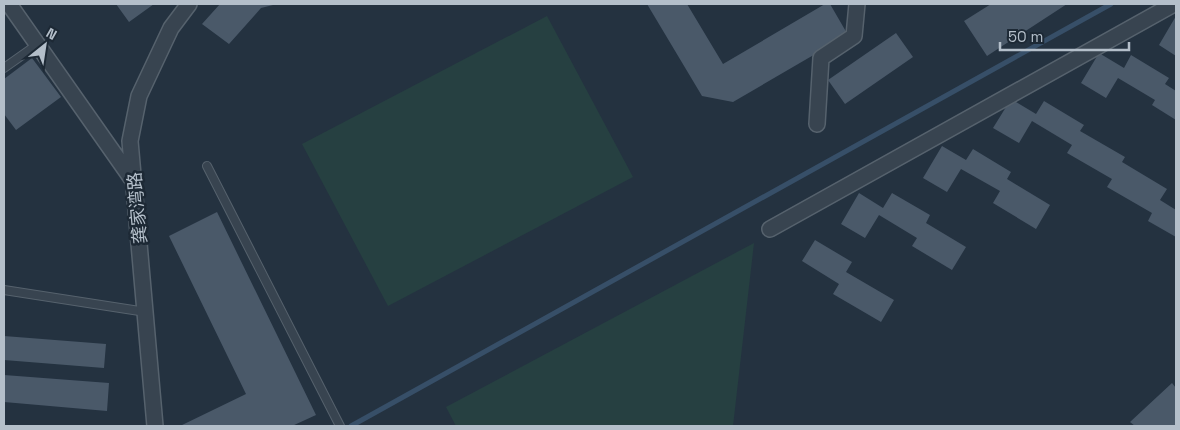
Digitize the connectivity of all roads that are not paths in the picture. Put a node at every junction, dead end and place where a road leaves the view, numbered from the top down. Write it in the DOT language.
graph roads {
  1 [pos="9,4"];
  2 [pos="189,4"];
  3 [pos="857,4"];
  4 [pos="1174,4"];
  5 [pos="38,44"];
  6 [pos="4,68"];
  7 [pos="817,124"];
  8 [pos="206,166"];
  9 [pos="135,183"];
  10 [pos="770,229"];
  11 [pos="4,290"];
  12 [pos="146,312"];
  13 [pos="154,426"];
  14 [pos="340,426"];
  1 -- 5 [label="street"];
  2 -- 9 [label="street, 龚家湾路"];
  3 -- 7 [label="street"];
  4 -- 10 [label="street"];
  5 -- 6 [label="lane"];
  5 -- 9 [label="street"];
  8 -- 14 [label="lane"];
  9 -- 12 [label="street, 龚家湾路"];
  11 -- 12 [label="lane"];
  12 -- 13 [label="street, 龚家湾路"];
}
